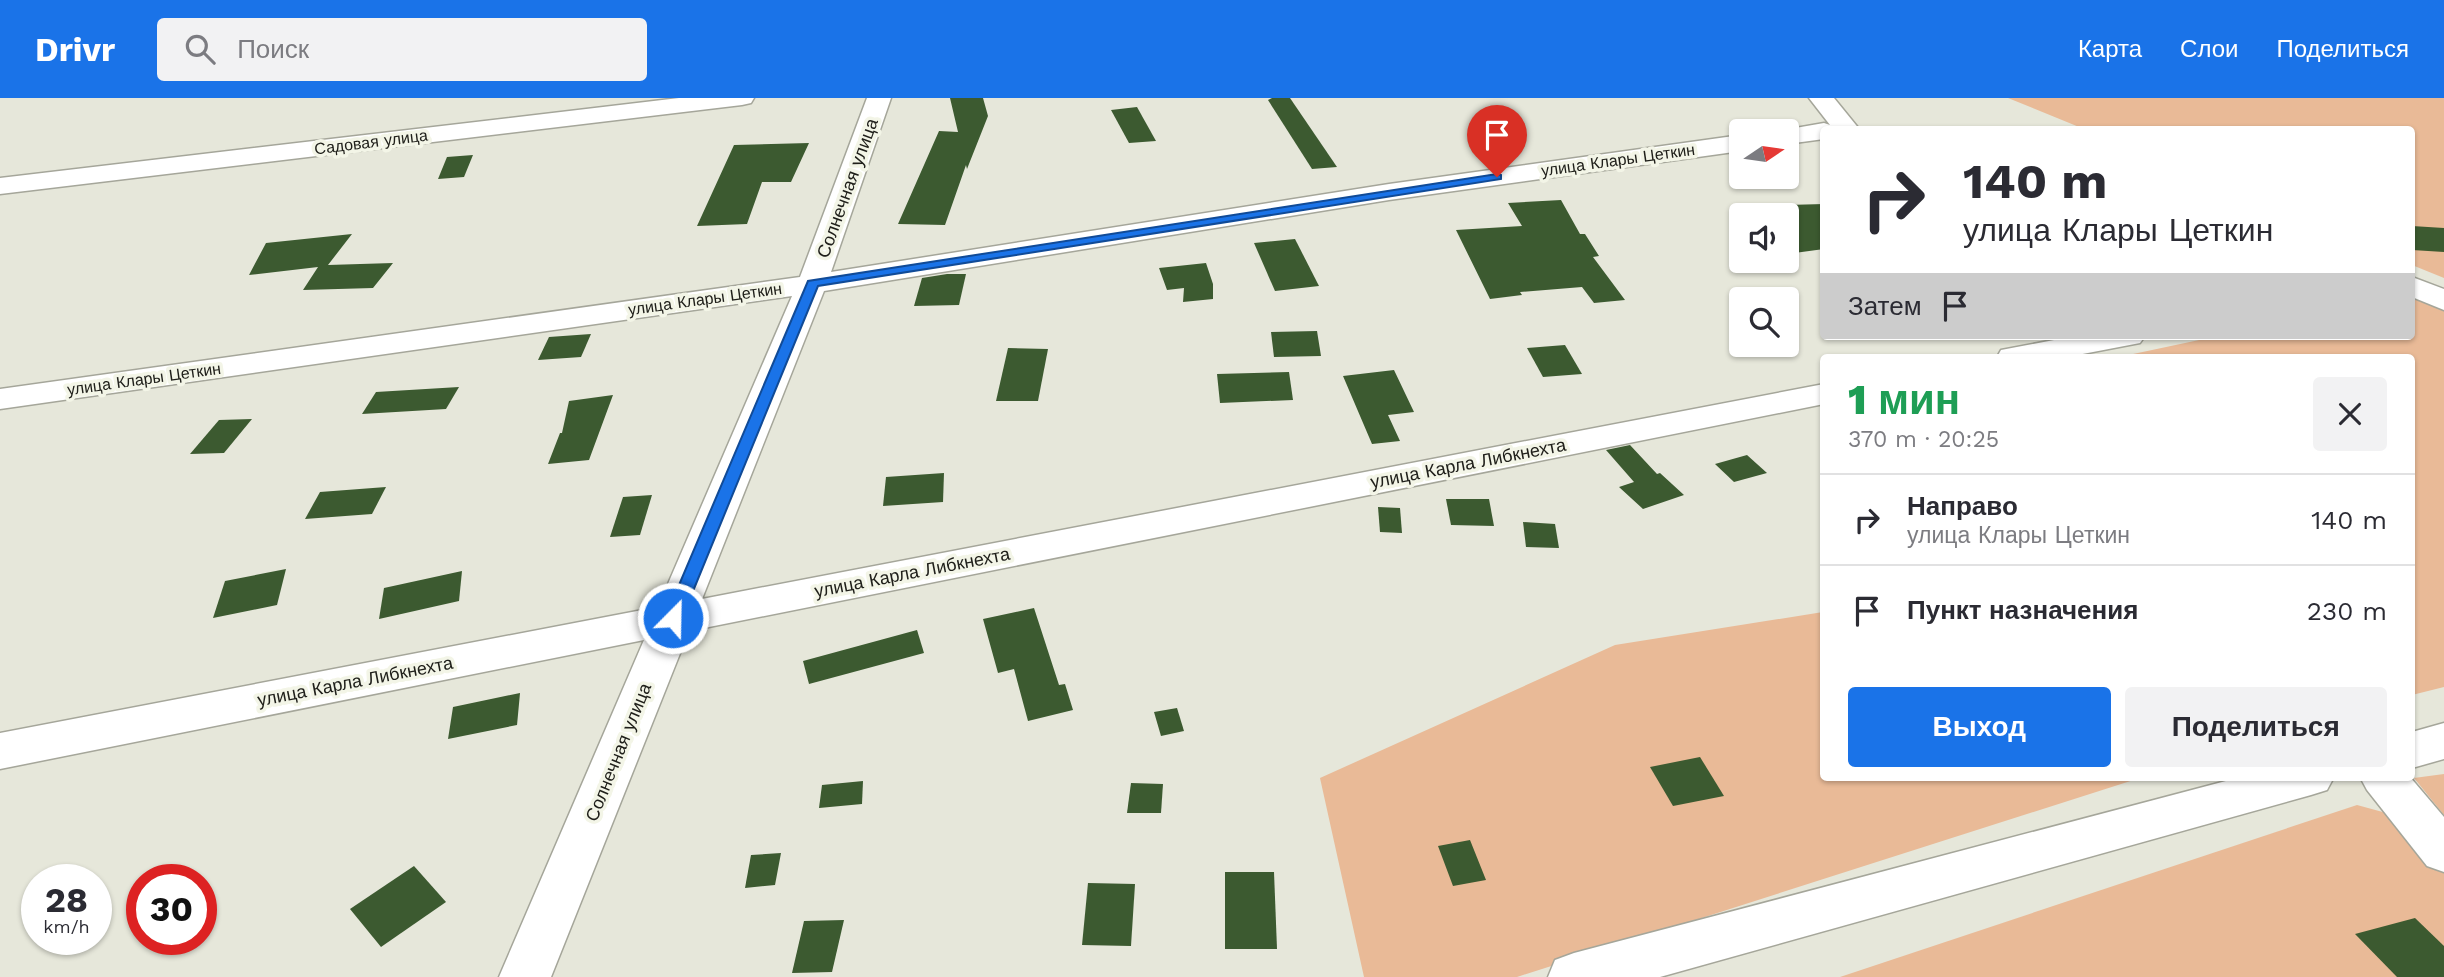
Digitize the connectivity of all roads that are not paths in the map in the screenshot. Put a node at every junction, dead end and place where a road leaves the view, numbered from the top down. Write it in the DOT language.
graph roads {
  1 [pos="742,98"];
  2 [pos="879,98"];
  3 [pos="1821,98"];
  4 [pos="1836,126"];
  5 [pos="1820,132"];
  6 [pos="1799,135"];
  7 [pos="1729,145"];
  8 [pos="0,186"];
  9 [pos="813,284"];
  10 [pos="2415,287"];
  11 [pos="2444,301"];
  12 [pos="2094,340"];
  13 [pos="2015,349"];
  14 [pos="1820,395"];
  15 [pos="0,399"];
  16 [pos="673,618"];
  17 [pos="2444,741"];
  18 [pos="2415,749"];
  19 [pos="0,751"];
  20 [pos="2296,781"];
  21 [pos="2386,781"];
  22 [pos="2444,852"];
  23 [pos="525,977"];
  24 [pos="1574,977"];
  1 -- 8 [label="street, Садовая улица"];
  2 -- 9 [label="street, Солнечная улица"];
  3 -- 4 [label="street"];
  5 -- 6 [label="street"];
  7 -- 9 [label="street, улица Клары Цеткин"];
  9 -- 15 [label="street, улица Клары Цеткин"];
  9 -- 16 [label="street, Солнечная улица"];
  10 -- 11 [label="street"];
  12 -- 13 [label="street"];
  14 -- 16 [label="street, улица Карла Либкнехта"];
  16 -- 19 [label="street, улица Карла Либкнехта"];
  16 -- 23 [label="street, Солнечная улица"];
  17 -- 18 [label="street"];
  20 -- 24 [label="street"];
  21 -- 22 [label="street"];
}
